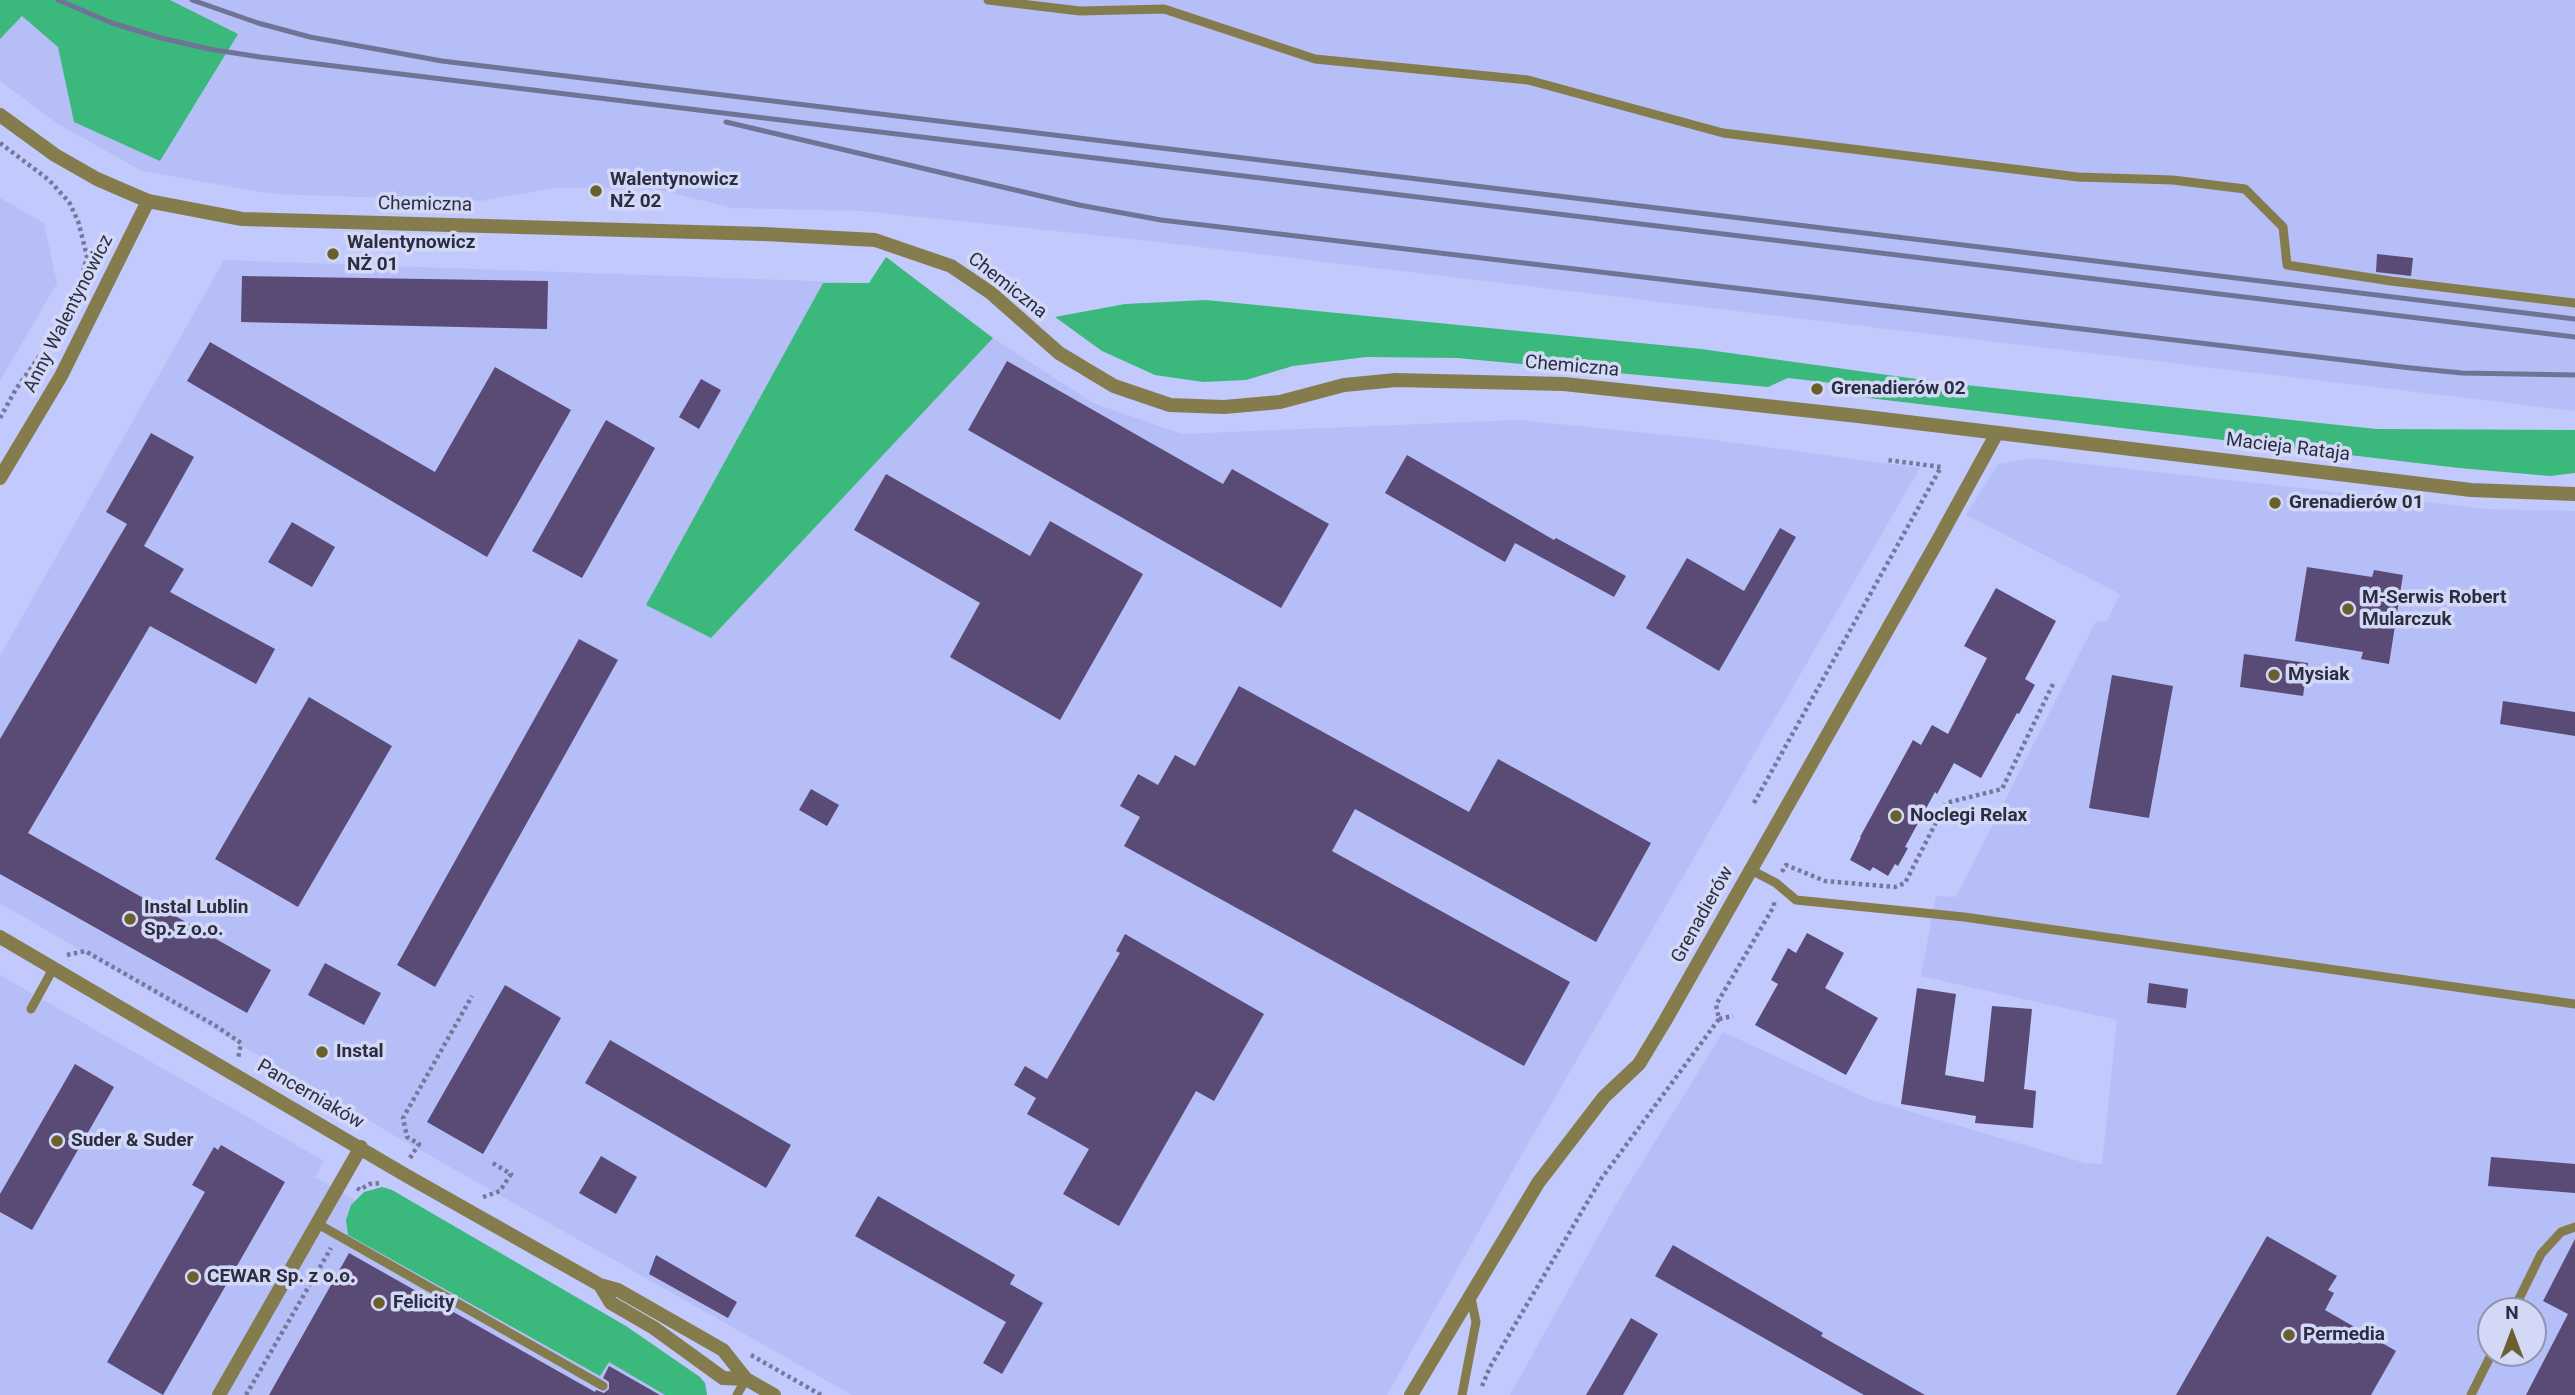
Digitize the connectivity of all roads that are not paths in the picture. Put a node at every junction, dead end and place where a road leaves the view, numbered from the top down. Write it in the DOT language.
graph roads {
  1 [pos="988,0"];
  2 [pos="0,115"];
  3 [pos="148,201"];
  4 [pos="2575,303"];
  5 [pos="1997,433"];
  6 [pos="0,478"];
  7 [pos="2575,494"];
  8 [pos="1751,870"];
  9 [pos="0,937"];
  10 [pos="55,961"];
  11 [pos="2575,1004"];
  12 [pos="31,1009"];
  13 [pos="361,1147"];
  14 [pos="318,1224"];
  15 [pos="2575,1227"];
  16 [pos="600,1285"];
  17 [pos="2521,1297"];
  18 [pos="1471,1298"];
  19 [pos="2485,1367"];
  20 [pos="746,1379"];
  21 [pos="603,1386"];
  22 [pos="219,1395"];
  23 [pos="737,1395"];
  24 [pos="774,1395"];
  25 [pos="1411,1395"];
  26 [pos="1462,1395"];
  27 [pos="2471,1395"];
  1 -- 4 [label="lane"];
  2 -- 3 [label="street, Chemiczna"];
  3 -- 5 [label="street, Chemiczna"];
  3 -- 6 [label="street, Anny Walentynowicz"];
  5 -- 7 [label="street, Macieja Rataja"];
  5 -- 8 [label="street, Grenadierów"];
  8 -- 11 [label="lane"];
  8 -- 18 [label="street, Grenadierów"];
  9 -- 10 [label="street, Pancerniaków"];
  10 -- 12 [label="lane"];
  10 -- 13 [label="street, Pancerniaków"];
  13 -- 14 [label="street"];
  13 -- 16 [label="street, Pancerniaków"];
  14 -- 21 [label="lane"];
  14 -- 22 [label="street"];
  15 -- 17 [label="lane"];
  16 -- 20 [label="street, Pancerniaków"];
  16 -- 20 [label="street, Pancerniaków"];
  18 -- 25 [label="street, Grenadierów"];
  18 -- 26 [label="lane"];
  19 -- 27 [label="lane"];
  20 -- 23 [label="lane"];
  20 -- 24 [label="street, Pancerniaków"];
}
